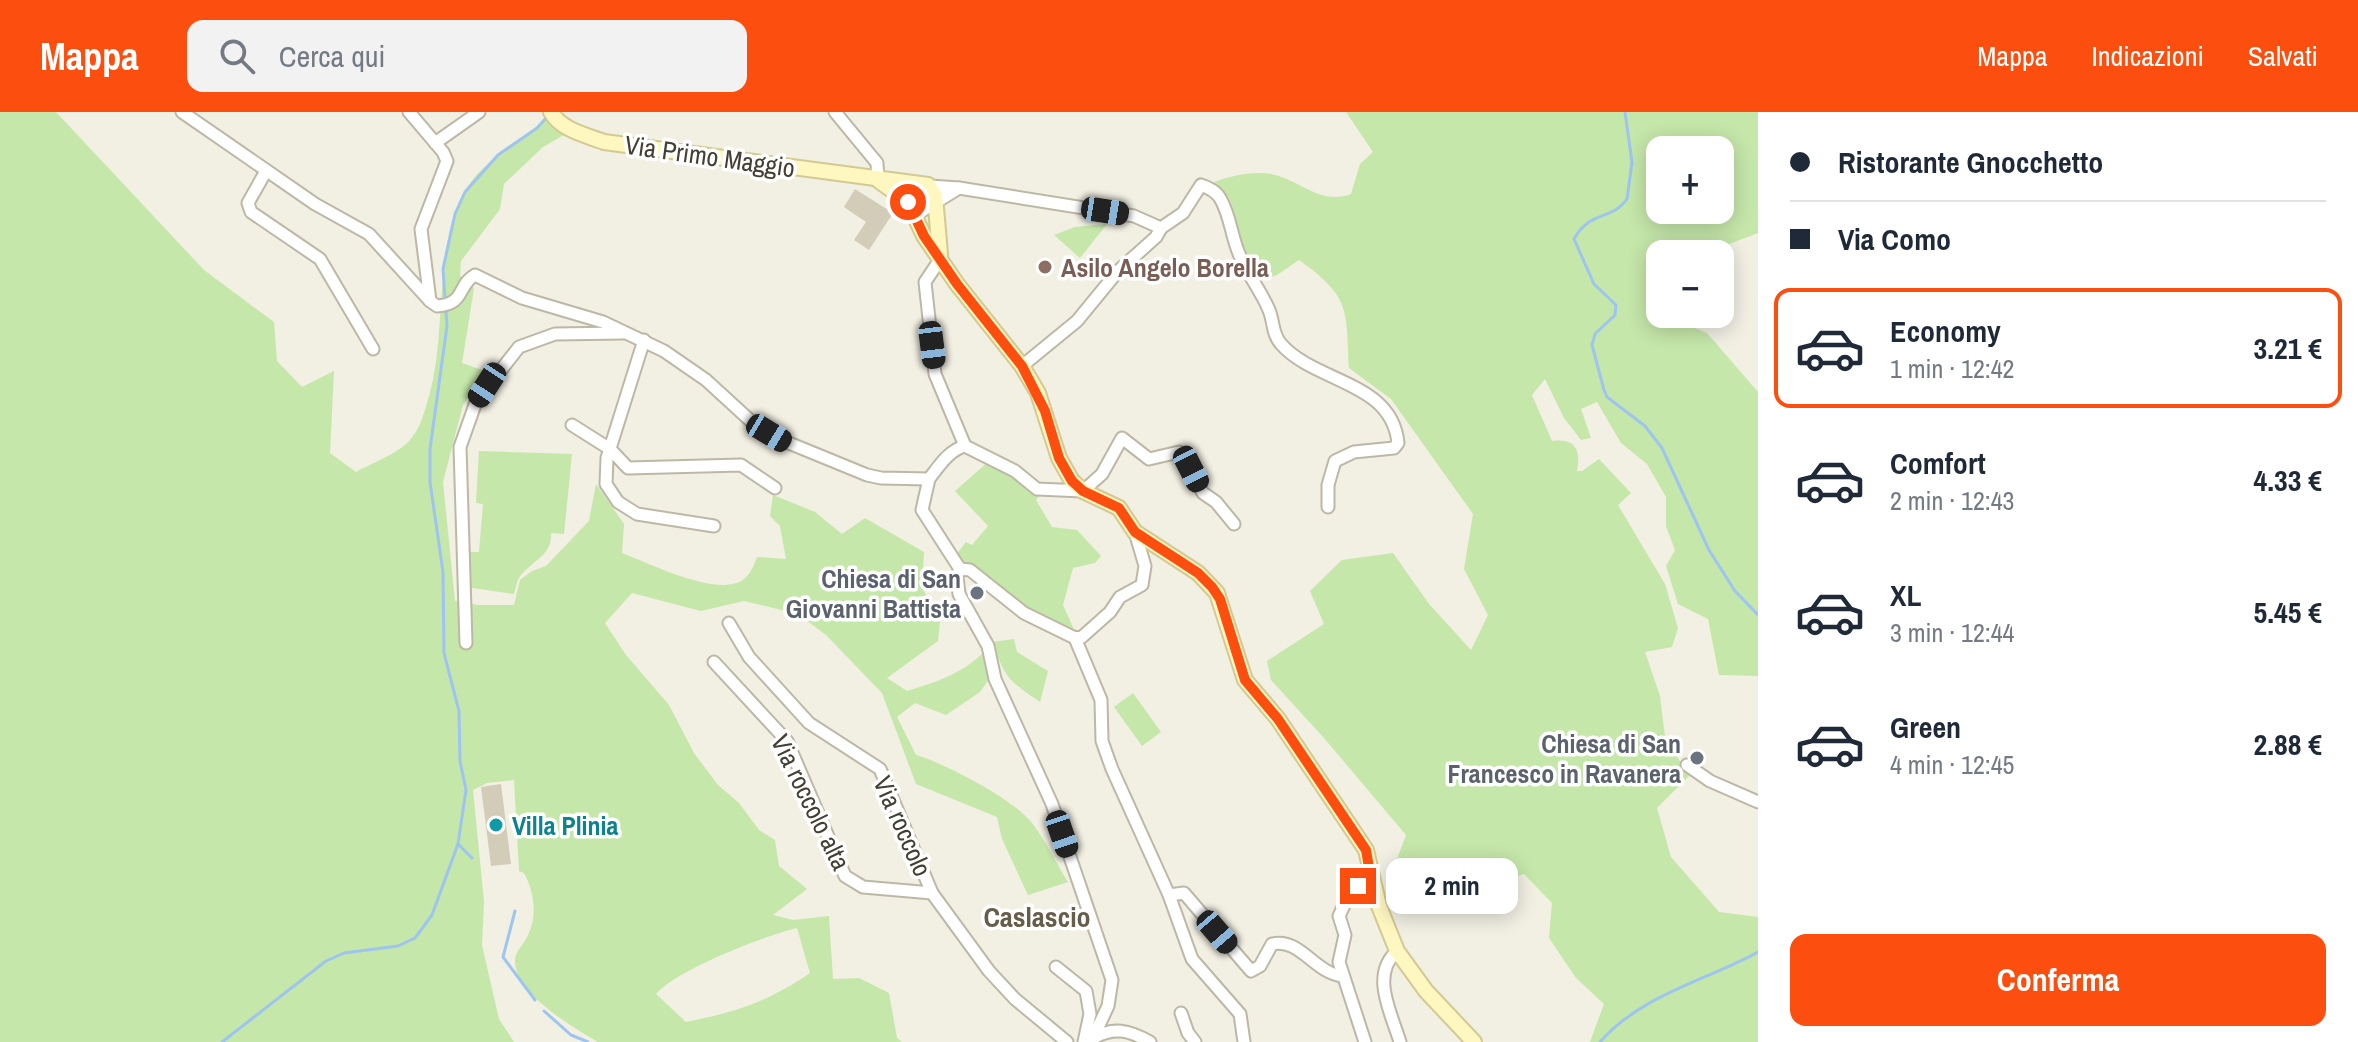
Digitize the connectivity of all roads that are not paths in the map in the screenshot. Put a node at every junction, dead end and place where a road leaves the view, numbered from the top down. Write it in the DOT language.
graph roads {
  1 [pos="182,112"];
  2 [pos="409,112"];
  3 [pos="479,112"];
  4 [pos="835,112"];
  5 [pos="554,116"];
  6 [pos="435,143"];
  7 [pos="266,171"];
  8 [pos="878,180"];
  9 [pos="925,185"];
  10 [pos="959,188"];
  11 [pos="935,201"];
  12 [pos="911,206"];
  13 [pos="1161,228"];
  14 [pos="941,258"];
  15 [pos="439,304"];
  16 [pos="624,333"];
  17 [pos="644,340"];
  18 [pos="373,349"];
  19 [pos="1022,366"];
  20 [pos="572,425"];
  21 [pos="965,446"];
  22 [pos="610,449"];
  23 [pos="929,479"];
  24 [pos="775,488"];
  25 [pos="1083,491"];
  26 [pos="1328,507"];
  27 [pos="1234,524"];
  28 [pos="714,526"];
  29 [pos="1135,532"];
  30 [pos="960,569"];
  31 [pos="729,623"];
  32 [pos="1075,638"];
  33 [pos="466,643"];
  34 [pos="714,662"];
  35 [pos="1687,765"];
  36 [pos="1758,802"];
  37 [pos="1370,873"];
  38 [pos="932,893"];
  39 [pos="1169,895"];
  40 [pos="1397,951"];
  41 [pos="1056,967"];
  42 [pos="1343,976"];
  43 [pos="1181,1013"];
  44 [pos="1089,1041"];
  45 [pos="1067,1042"];
  46 [pos="1150,1042"];
  47 [pos="1195,1042"];
  48 [pos="1244,1042"];
  49 [pos="1365,1042"];
  50 [pos="1400,1042"];
  51 [pos="1474,1042"];
  1 -- 7 [label="street"];
  2 -- 6 [label="street"];
  3 -- 6 [label="street"];
  4 -- 8 [label="street"];
  5 -- 8 [label="street, Via Primo Maggio"];
  6 -- 15 [label="street"];
  7 -- 15 [label="street"];
  7 -- 18 [label="street"];
  8 -- 9 [label="street, Via Primo Maggio"];
  8 -- 12 [label="street, Via Primo Maggio"];
  9 -- 10 [label="street"];
  9 -- 11 [label="street"];
  9 -- 12 [label="street"];
  10 -- 11 [label="street"];
  10 -- 13 [label="street"];
  11 -- 12 [label="street"];
  11 -- 14 [label="street"];
  12 -- 14 [label="street"];
  13 -- 19 [label="street"];
  13 -- 26 [label="street"];
  14 -- 19 [label="street"];
  14 -- 21 [label="street"];
  15 -- 16 [label="street"];
  16 -- 17 [label="street"];
  16 -- 33 [label="street"];
  17 -- 22 [label="street"];
  17 -- 23 [label="street"];
  19 -- 25 [label="street"];
  20 -- 22 [label="street"];
  21 -- 23 [label="street"];
  21 -- 25 [label="street"];
  22 -- 24 [label="street"];
  22 -- 28 [label="street"];
  23 -- 30 [label="street"];
  25 -- 27 [label="street"];
  25 -- 29 [label="street"];
  29 -- 32 [label="street"];
  29 -- 37 [label="street"];
  30 -- 32 [label="street"];
  30 -- 44 [label="street"];
  31 -- 38 [label="street, Via roccolo"];
  32 -- 39 [label="street"];
  34 -- 38 [label="street, Via roccolo alta"];
  35 -- 36 [label="street"];
  37 -- 40 [label="street"];
  37 -- 42 [label="street"];
  38 -- 45 [label="street, Via roccolo"];
  39 -- 42 [label="street"];
  39 -- 48 [label="street"];
  40 -- 50 [label="street"];
  40 -- 51 [label="street"];
  41 -- 44 [label="street"];
  42 -- 49 [label="street"];
  43 -- 47 [label="street"];
  44 -- 46 [label="street"];
}
